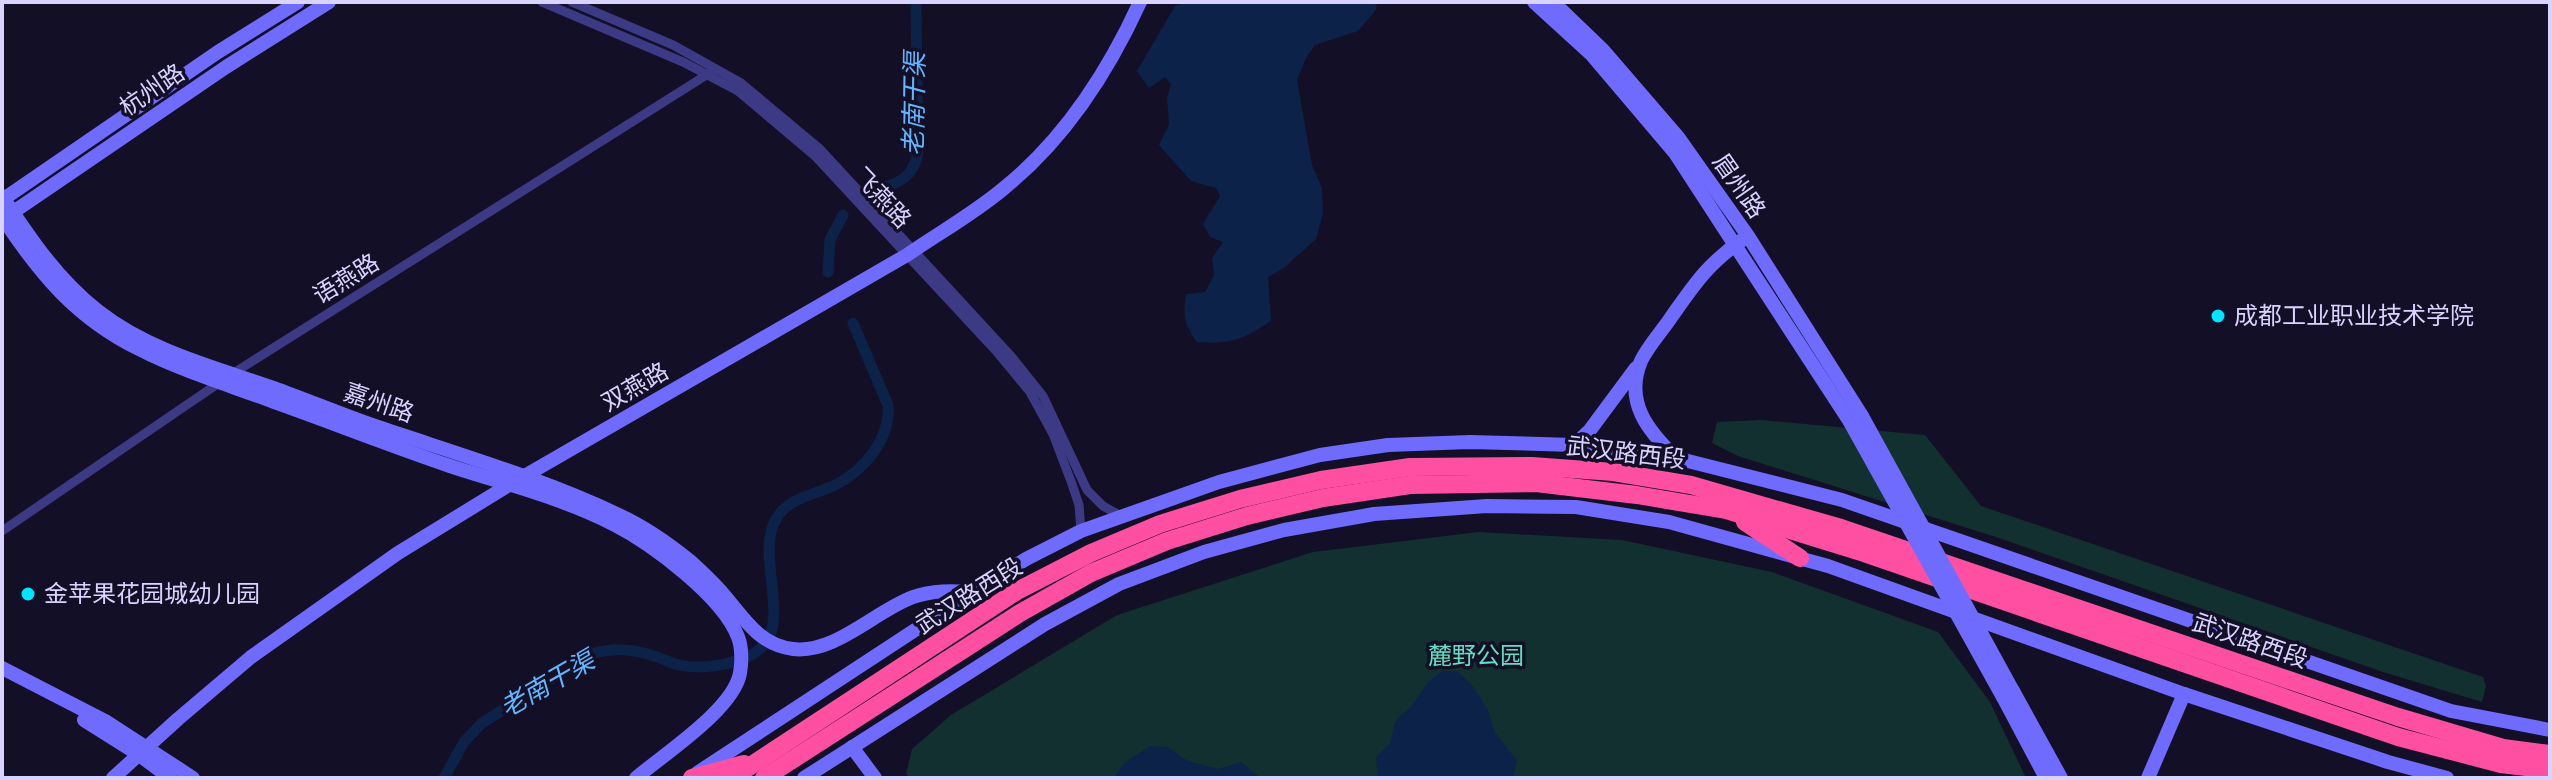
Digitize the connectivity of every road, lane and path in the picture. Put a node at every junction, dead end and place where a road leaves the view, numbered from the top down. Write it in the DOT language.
graph roads {
  1 [pos="298,2"];
  2 [pos="329,2"];
  3 [pos="542,2"];
  4 [pos="572,2"];
  5 [pos="1140,2"];
  6 [pos="1534,2"];
  7 [pos="1553,2"];
  8 [pos="712,72"];
  9 [pos="3,198"];
  10 [pos="5,217"];
  11 [pos="1748,236"];
  12 [pos="1734,245"];
  13 [pos="910,253"];
  14 [pos="1641,361"];
  15 [pos="232,374"];
  16 [pos="219,383"];
  17 [pos="1856,419"];
  18 [pos="1574,445"];
  19 [pos="1676,458"];
  20 [pos="524,476"];
  21 [pos="509,485"];
  22 [pos="1726,510"];
  23 [pos="1121,516"];
  24 [pos="2,531"];
  25 [pos="1081,531"];
  26 [pos="1800,558"];
  27 [pos="973,592"];
  28 [pos="2,668"];
  29 [pos="2,679"];
  30 [pos="2008,694"];
  31 [pos="2184,694"];
  32 [pos="2550,730"];
  33 [pos="852,747"];
  34 [pos="142,750"];
  35 [pos="2550,754"];
  36 [pos="761,769"];
  37 [pos="2550,770"];
  38 [pos="113,778"];
  39 [pos="170,778"];
  40 [pos="193,778"];
  41 [pos="636,778"];
  42 [pos="691,778"];
  43 [pos="732,778"];
  44 [pos="804,778"];
  45 [pos="875,778"];
  46 [pos="2046,778"];
  47 [pos="2061,778"];
  48 [pos="2148,778"];
  49 [pos="2447,778"];
  1 -- 9 [label="main road, 杭州路"];
  2 -- 10 [label="main road, 杭州路"];
  3 -- 8 [label="street, 飞燕路"];
  4 -- 8 [label="street, 飞燕路"];
  5 -- 13 [label="main road, 双燕路"];
  6 -- 12 [label="main road"];
  7 -- 11 [label="main road, 眉州路"];
  8 -- 13 [label="street, 飞燕路"];
  8 -- 15 [label="street, 语燕路"];
  9 -- 10 [label="main road, 嘉州路"];
  10 -- 15 [label="main road, 嘉州路"];
  10 -- 16 [label="main road"];
  11 -- 12 [label="main road"];
  11 -- 17 [label="main road, 眉州路"];
  12 -- 14 [label="main road"];
  12 -- 17 [label="main road"];
  13 -- 20 [label="main road, 双燕路"];
  13 -- 23 [label="street, 飞燕路"];
  13 -- 25 [label="street, 飞燕路"];
  14 -- 18 [label="main road"];
  14 -- 19 [label="main road"];
  15 -- 16 [label="street, 语燕路"];
  15 -- 20 [label="main road, 嘉州路"];
  16 -- 21 [label="main road"];
  16 -- 24 [label="street, 语燕路"];
  17 -- 30 [label="main road, bridge"];
  18 -- 19 [label="main road"];
  18 -- 23 [label="main road"];
  19 -- 32 [label="main road"];
  20 -- 21 [label="main road, 双燕路"];
  20 -- 27 [label="main road, 嘉州路"];
  21 -- 34 [label="main road, 双燕路"];
  21 -- 41 [label="main road"];
  22 -- 26 [label="highway"];
  22 -- 36 [label="highway, 武汉路西段"];
  22 -- 37 [label="highway, 武汉路西段"];
  23 -- 25 [label="main road"];
  25 -- 27 [label="main road"];
  26 -- 31 [label="main road"];
  26 -- 33 [label="main road"];
  27 -- 42 [label="main road"];
  28 -- 34 [label="main road"];
  29 -- 34 [label="main road"];
  30 -- 46 [label="main road"];
  30 -- 47 [label="main road"];
  31 -- 48 [label="main road"];
  31 -- 49 [label="main road"];
  33 -- 44 [label="main road"];
  33 -- 45 [label="main road"];
  34 -- 38 [label="main road, 双燕路"];
  34 -- 39 [label="main road"];
  34 -- 40 [label="main road"];
  35 -- 36 [label="highway, 武汉路西段"];
  36 -- 42 [label="highway"];
  36 -- 43 [label="highway, 武汉路西段"];
}
